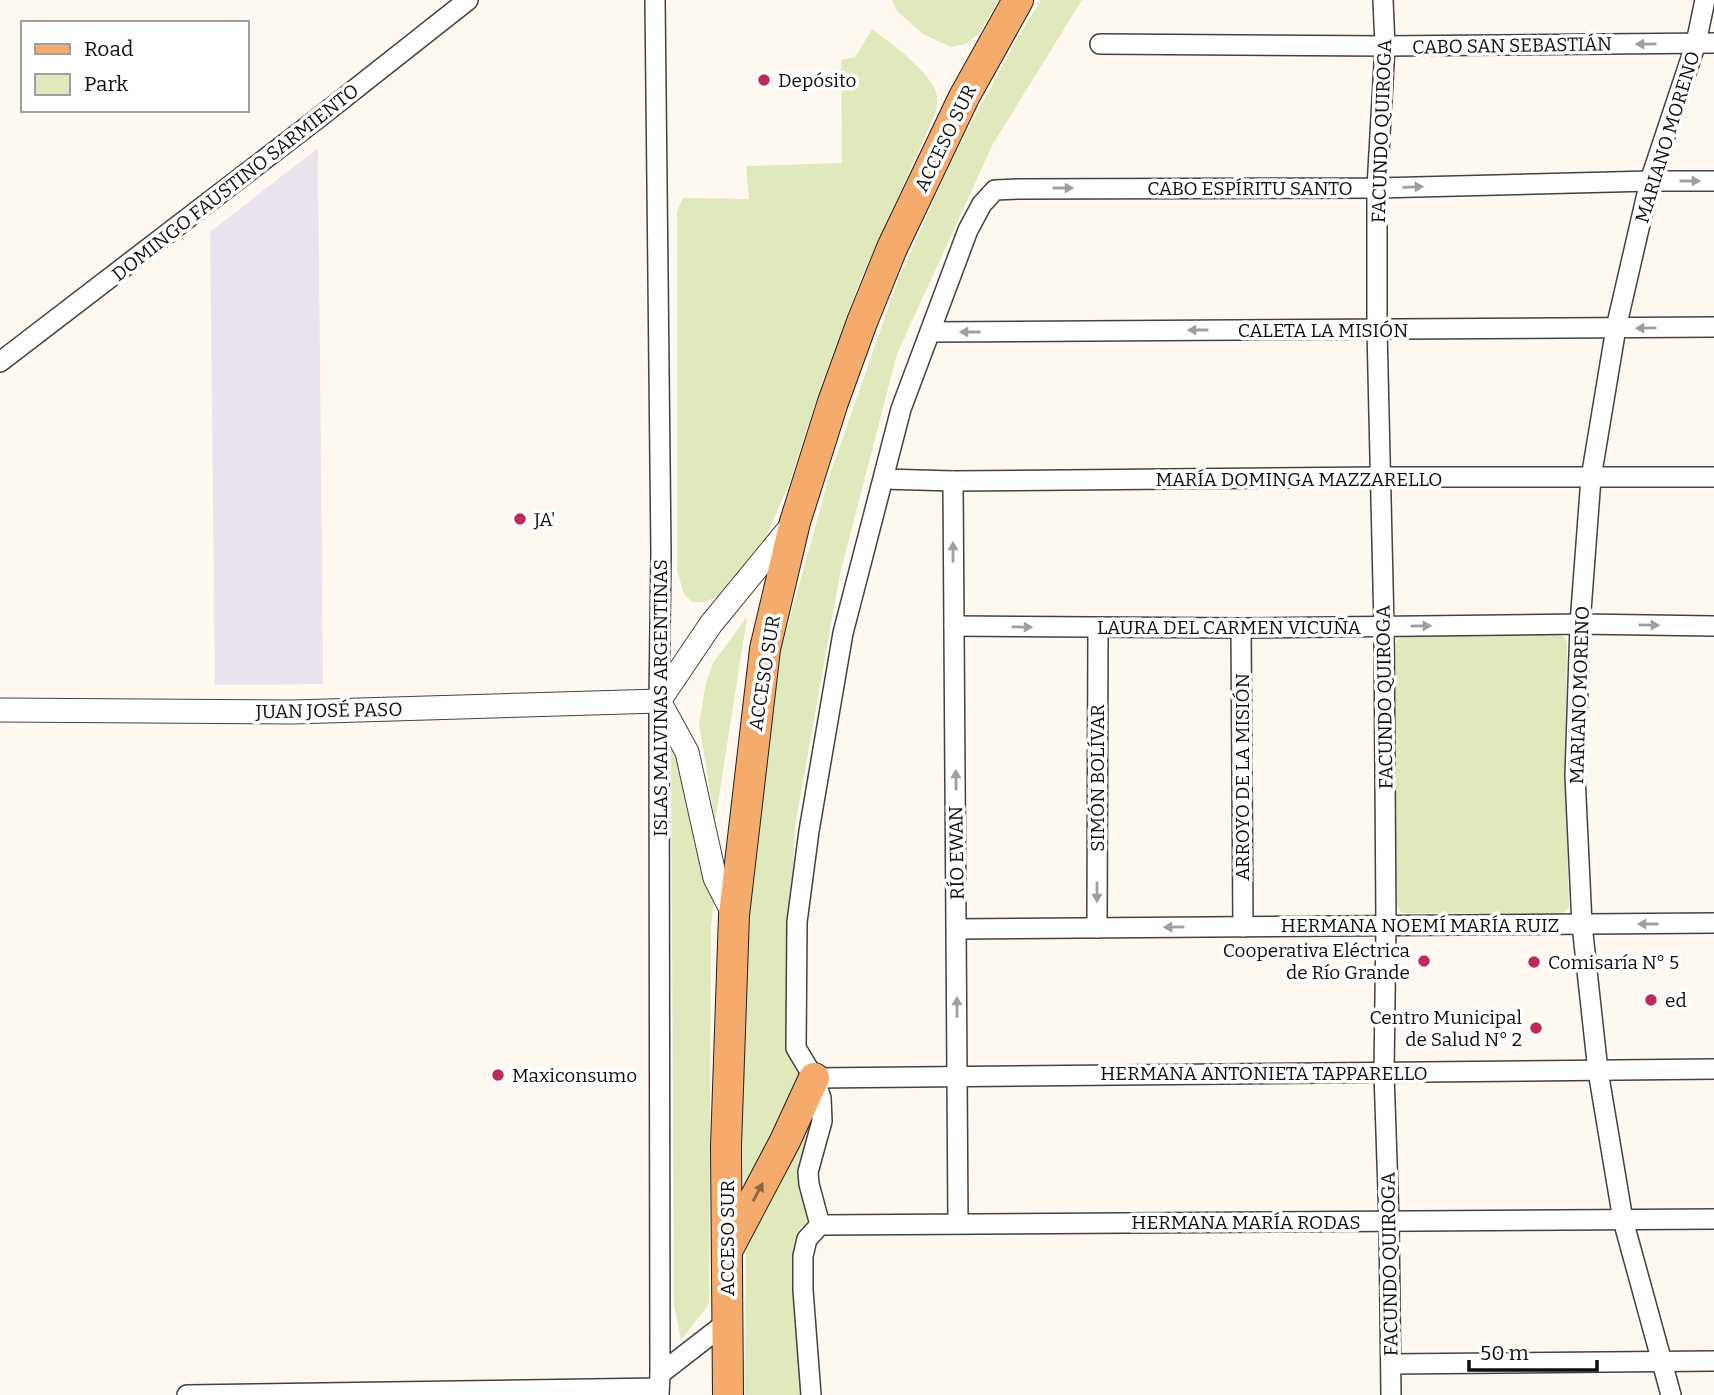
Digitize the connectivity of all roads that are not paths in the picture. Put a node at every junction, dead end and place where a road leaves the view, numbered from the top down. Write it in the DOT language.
graph roads {
  1 [pos="468,0"];
  2 [pos="655,0"];
  3 [pos="1018,0"];
  4 [pos="1384,0"];
  5 [pos="1705,0"];
  6 [pos="1705,43"];
  7 [pos="1100,44"];
  8 [pos="1385,46"];
  9 [pos="1650,181"];
  10 [pos="1714,181"];
  11 [pos="1377,188"];
  12 [pos="1714,327"];
  13 [pos="1616,328"];
  14 [pos="1377,329"];
  15 [pos="931,332"];
  16 [pos="0,362"];
  17 [pos="1380,477"];
  18 [pos="1714,477"];
  19 [pos="1591,478"];
  20 [pos="884,479"];
  21 [pos="953,481"];
  22 [pos="795,522"];
  23 [pos="1580,624"];
  24 [pos="954,626"];
  25 [pos="1714,626"];
  26 [pos="1384,627"];
  27 [pos="1098,628"];
  28 [pos="1241,628"];
  29 [pos="659,701"];
  30 [pos="0,710"];
  31 [pos="734,915"];
  32 [pos="1714,923"];
  33 [pos="1386,925"];
  34 [pos="1582,925"];
  35 [pos="1242,927"];
  36 [pos="1097,928"];
  37 [pos="957,929"];
  38 [pos="1714,1069"];
  39 [pos="1598,1071"];
  40 [pos="1384,1073"];
  41 [pos="958,1075"];
  42 [pos="814,1078"];
  43 [pos="1714,1219"];
  44 [pos="1623,1220"];
  45 [pos="1389,1221"];
  46 [pos="958,1224"];
  47 [pos="820,1225"];
  48 [pos="726,1252"];
  49 [pos="727,1322"];
  50 [pos="1714,1360"];
  51 [pos="1661,1361"];
  52 [pos="1391,1364"];
  53 [pos="659,1385"];
  54 [pos="187,1395"];
  55 [pos="727,1395"];
  56 [pos="811,1395"];
  57 [pos="1391,1395"];
  58 [pos="1671,1395"];
  1 -- 16 [label="street, DOMINGO FAUSTINO SARMIENTO"];
  2 -- 29 [label="street, ISLAS MALVINAS ARGENTINAS"];
  3 -- 22 [label="main road, ACCESO SUR"];
  4 -- 8 [label="street, FACUNDO QUIROGA"];
  5 -- 6 [label="street, MARIANO MORENO"];
  6 -- 8 [label="street, CABO SAN SEBASTIÁN, one-way"];
  6 -- 9 [label="street, MARIANO MORENO"];
  7 -- 8 [label="street, CABO SAN SEBASTIÁN"];
  8 -- 11 [label="street, FACUNDO QUIROGA"];
  9 -- 10 [label="street, CABO ESPÍRITU SANTO, one-way"];
  11 -- 9 [label="street, CABO ESPÍRITU SANTO, one-way"];
  9 -- 13 [label="street, MARIANO MORENO"];
  11 -- 14 [label="street, FACUNDO QUIROGA"];
  15 -- 11 [label="street, CABO ESPÍRITU SANTO, one-way"];
  12 -- 13 [label="street, CALETA LA MISIÓN, one-way"];
  13 -- 14 [label="street, CALETA LA MISIÓN"];
  13 -- 19 [label="street, MARIANO MORENO"];
  14 -- 15 [label="street, CALETA LA MISIÓN, one-way"];
  14 -- 17 [label="street, FACUNDO QUIROGA"];
  15 -- 20 [label="street"];
  17 -- 19 [label="street, MARÍA DOMINGA MAZZARELLO"];
  17 -- 21 [label="street, MARÍA DOMINGA MAZZARELLO"];
  17 -- 26 [label="street, FACUNDO QUIROGA"];
  18 -- 19 [label="street, MARÍA DOMINGA MAZZARELLO"];
  19 -- 23 [label="street, MARIANO MORENO"];
  20 -- 21 [label="street, MARÍA DOMINGA MAZZARELLO"];
  20 -- 42 [label="street"];
  24 -- 21 [label="street, RÍO EWAN, one-way"];
  22 -- 29 [label="street"];
  22 -- 31 [label="main road, ACCESO SUR"];
  23 -- 25 [label="street, LAURA DEL CARMEN VICUÑA, one-way"];
  26 -- 23 [label="street, LAURA DEL CARMEN VICUÑA, one-way"];
  23 -- 34 [label="street, MARIANO MORENO"];
  24 -- 27 [label="street, LAURA DEL CARMEN VICUÑA, one-way"];
  37 -- 24 [label="street, RÍO EWAN, one-way"];
  26 -- 28 [label="street, LAURA DEL CARMEN VICUÑA"];
  26 -- 33 [label="street, FACUNDO QUIROGA"];
  27 -- 28 [label="street, LAURA DEL CARMEN VICUÑA"];
  27 -- 36 [label="street, SIMÓN BOLÍVAR, one-way"];
  28 -- 35 [label="street, ARROYO DE LA MISIÓN"];
  29 -- 30 [label="street, JUAN JOSÉ PASO"];
  29 -- 31 [label="street"];
  29 -- 53 [label="street, ISLAS MALVINAS ARGENTINAS"];
  31 -- 48 [label="main road, ACCESO SUR"];
  32 -- 34 [label="street, HERMANA NOEMÍ MARÍA RUIZ, one-way"];
  33 -- 34 [label="street, HERMANA NOEMÍ MARÍA RUIZ"];
  33 -- 35 [label="street, HERMANA NOEMÍ MARÍA RUIZ"];
  33 -- 40 [label="street, FACUNDO QUIROGA"];
  34 -- 39 [label="street, MARIANO MORENO"];
  35 -- 36 [label="street, HERMANA NOEMÍ MARÍA RUIZ, one-way"];
  36 -- 37 [label="street, HERMANA NOEMÍ MARÍA RUIZ"];
  41 -- 37 [label="street, RÍO EWAN, one-way"];
  38 -- 39 [label="street, HERMANA ANTONIETA TAPPARELLO"];
  39 -- 40 [label="street, HERMANA ANTONIETA TAPPARELLO"];
  39 -- 44 [label="street, MARIANO MORENO"];
  40 -- 41 [label="street, HERMANA ANTONIETA TAPPARELLO"];
  40 -- 45 [label="street, FACUNDO QUIROGA"];
  41 -- 42 [label="street, HERMANA ANTONIETA TAPPARELLO"];
  41 -- 46 [label="street, RÍO EWAN"];
  42 -- 47 [label="street"];
  48 -- 42 [label="main road, one-way"];
  43 -- 44 [label="street, HERMANA MARÍA RODAS"];
  44 -- 45 [label="street, HERMANA MARÍA RODAS"];
  44 -- 51 [label="street, MARIANO MORENO"];
  45 -- 46 [label="street, HERMANA MARÍA RODAS"];
  45 -- 52 [label="street, FACUNDO QUIROGA"];
  46 -- 47 [label="street, HERMANA MARÍA RODAS"];
  47 -- 56 [label="street"];
  48 -- 49 [label="main road, ACCESO SUR"];
  49 -- 53 [label="street"];
  49 -- 55 [label="main road, ACCESO SUR"];
  50 -- 51 [label="street"];
  51 -- 52 [label="street"];
  51 -- 58 [label="street, MARIANO MORENO"];
  52 -- 57 [label="street, FACUNDO QUIROGA"];
  53 -- 54 [label="street"];
}
